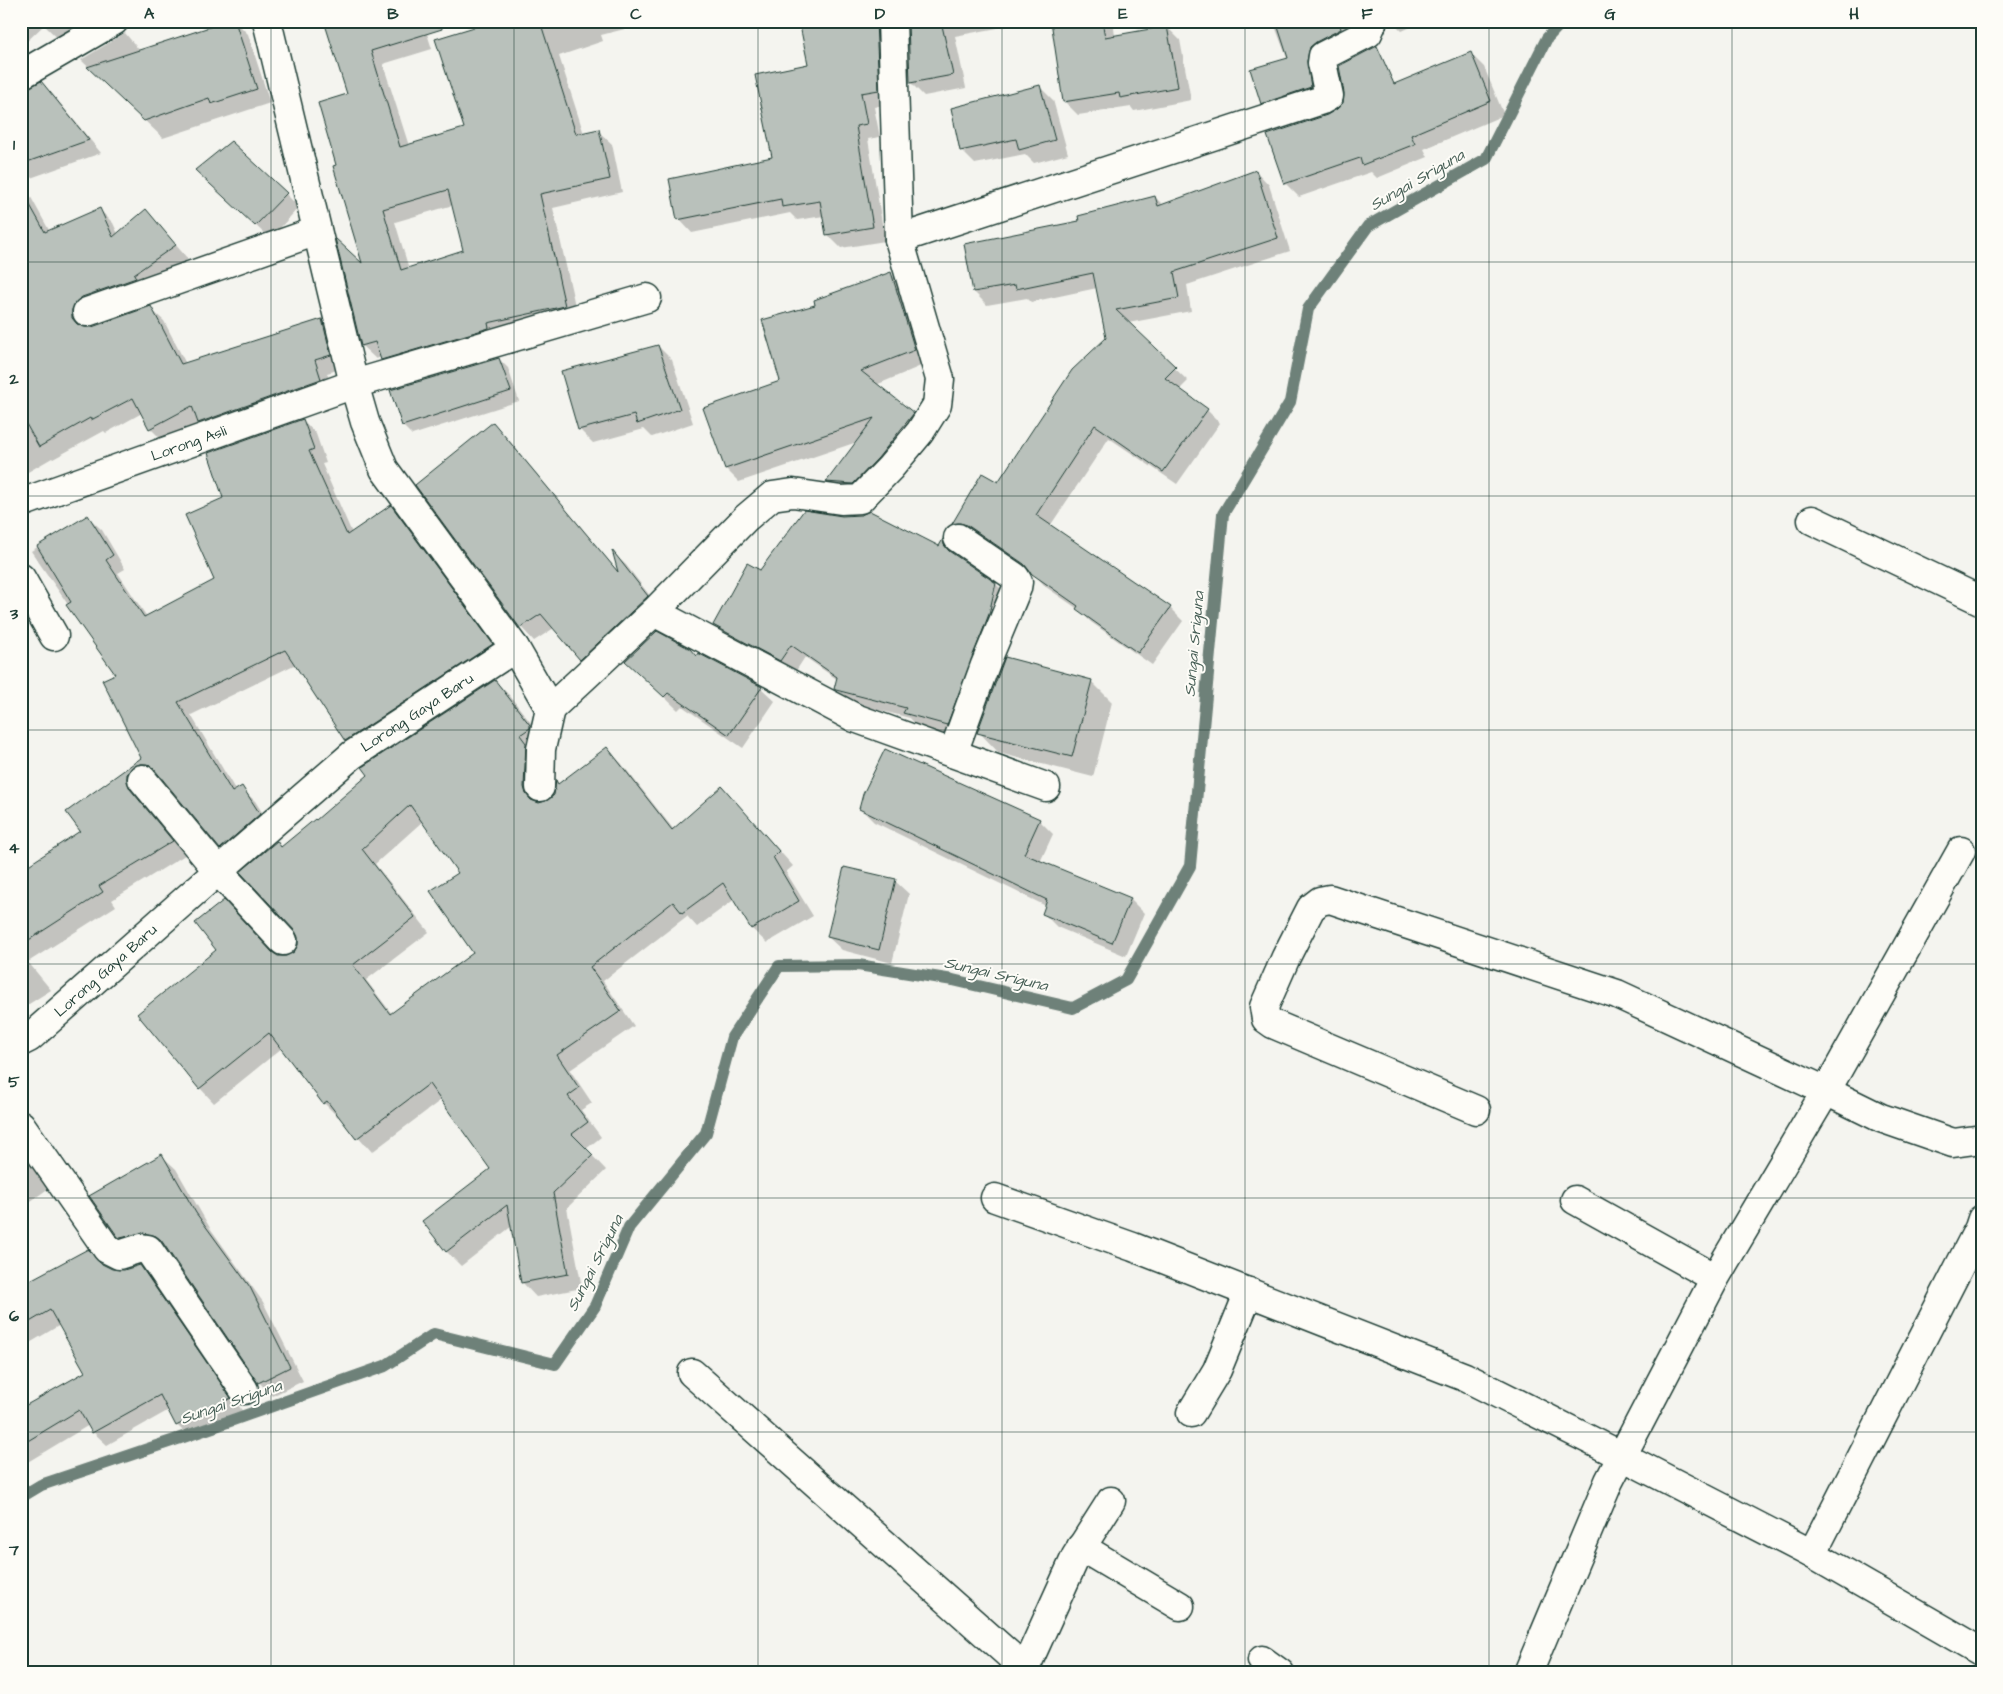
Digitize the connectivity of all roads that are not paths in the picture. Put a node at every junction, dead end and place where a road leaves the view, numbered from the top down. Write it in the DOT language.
graph roads {
  1 [pos="114,21"];
  2 [pos="267,21"];
  3 [pos="892,21"];
  4 [pos="1373,21"];
  5 [pos="21,75"];
  6 [pos="317,231"];
  7 [pos="899,239"];
  8 [pos="647,298"];
  9 [pos="87,312"];
  10 [pos="354,384"];
  11 [pos="21,503"];
  12 [pos="1812,520"];
  13 [pos="958,538"];
  14 [pos="21,578"];
  15 [pos="1982,601"];
  16 [pos="654,612"];
  17 [pos="54,636"];
  18 [pos="515,648"];
  19 [pos="550,709"];
  20 [pos="953,753"];
  21 [pos="142,779"];
  22 [pos="540,787"];
  23 [pos="1046,787"];
  24 [pos="1961,851"];
  25 [pos="218,870"];
  26 [pos="283,941"];
  27 [pos="21,1042"];
  28 [pos="1826,1091"];
  29 [pos="1476,1110"];
  30 [pos="21,1126"];
  31 [pos="1982,1140"];
  32 [pos="995,1198"];
  33 [pos="1575,1200"];
  34 [pos="1982,1219"];
  35 [pos="1714,1278"];
  36 [pos="1249,1292"];
  37 [pos="692,1373"];
  38 [pos="244,1390"];
  39 [pos="1191,1413"];
  40 [pos="1622,1456"];
  41 [pos="1111,1501"];
  42 [pos="1081,1547"];
  43 [pos="1812,1554"];
  44 [pos="1180,1606"];
  45 [pos="1978,1643"];
  46 [pos="1024,1671"];
  47 [pos="1528,1673"];
  1 -- 5 [label="street"];
  2 -- 6 [label="street"];
  3 -- 7 [label="street"];
  4 -- 7 [label="street"];
  6 -- 9 [label="street"];
  6 -- 10 [label="street"];
  7 -- 16 [label="street"];
  8 -- 10 [label="street, Lorong Asli"];
  10 -- 11 [label="street, Lorong Asli"];
  10 -- 18 [label="street"];
  12 -- 15 [label="street"];
  13 -- 20 [label="street"];
  14 -- 17 [label="street"];
  16 -- 19 [label="street"];
  16 -- 20 [label="street"];
  18 -- 19 [label="street"];
  18 -- 25 [label="street, Lorong Gaya Baru"];
  19 -- 22 [label="street"];
  20 -- 23 [label="street"];
  21 -- 25 [label="street"];
  24 -- 28 [label="street"];
  25 -- 26 [label="street"];
  25 -- 27 [label="street, Lorong Gaya Baru"];
  28 -- 29 [label="street"];
  28 -- 31 [label="street"];
  28 -- 35 [label="street"];
  30 -- 38 [label="street"];
  32 -- 36 [label="street"];
  33 -- 35 [label="street"];
  34 -- 43 [label="street"];
  35 -- 40 [label="street"];
  36 -- 39 [label="street"];
  36 -- 40 [label="street"];
  37 -- 46 [label="street"];
  40 -- 43 [label="street"];
  40 -- 47 [label="street"];
  41 -- 42 [label="street"];
  42 -- 44 [label="street"];
  42 -- 46 [label="street"];
  43 -- 45 [label="street"];
}
